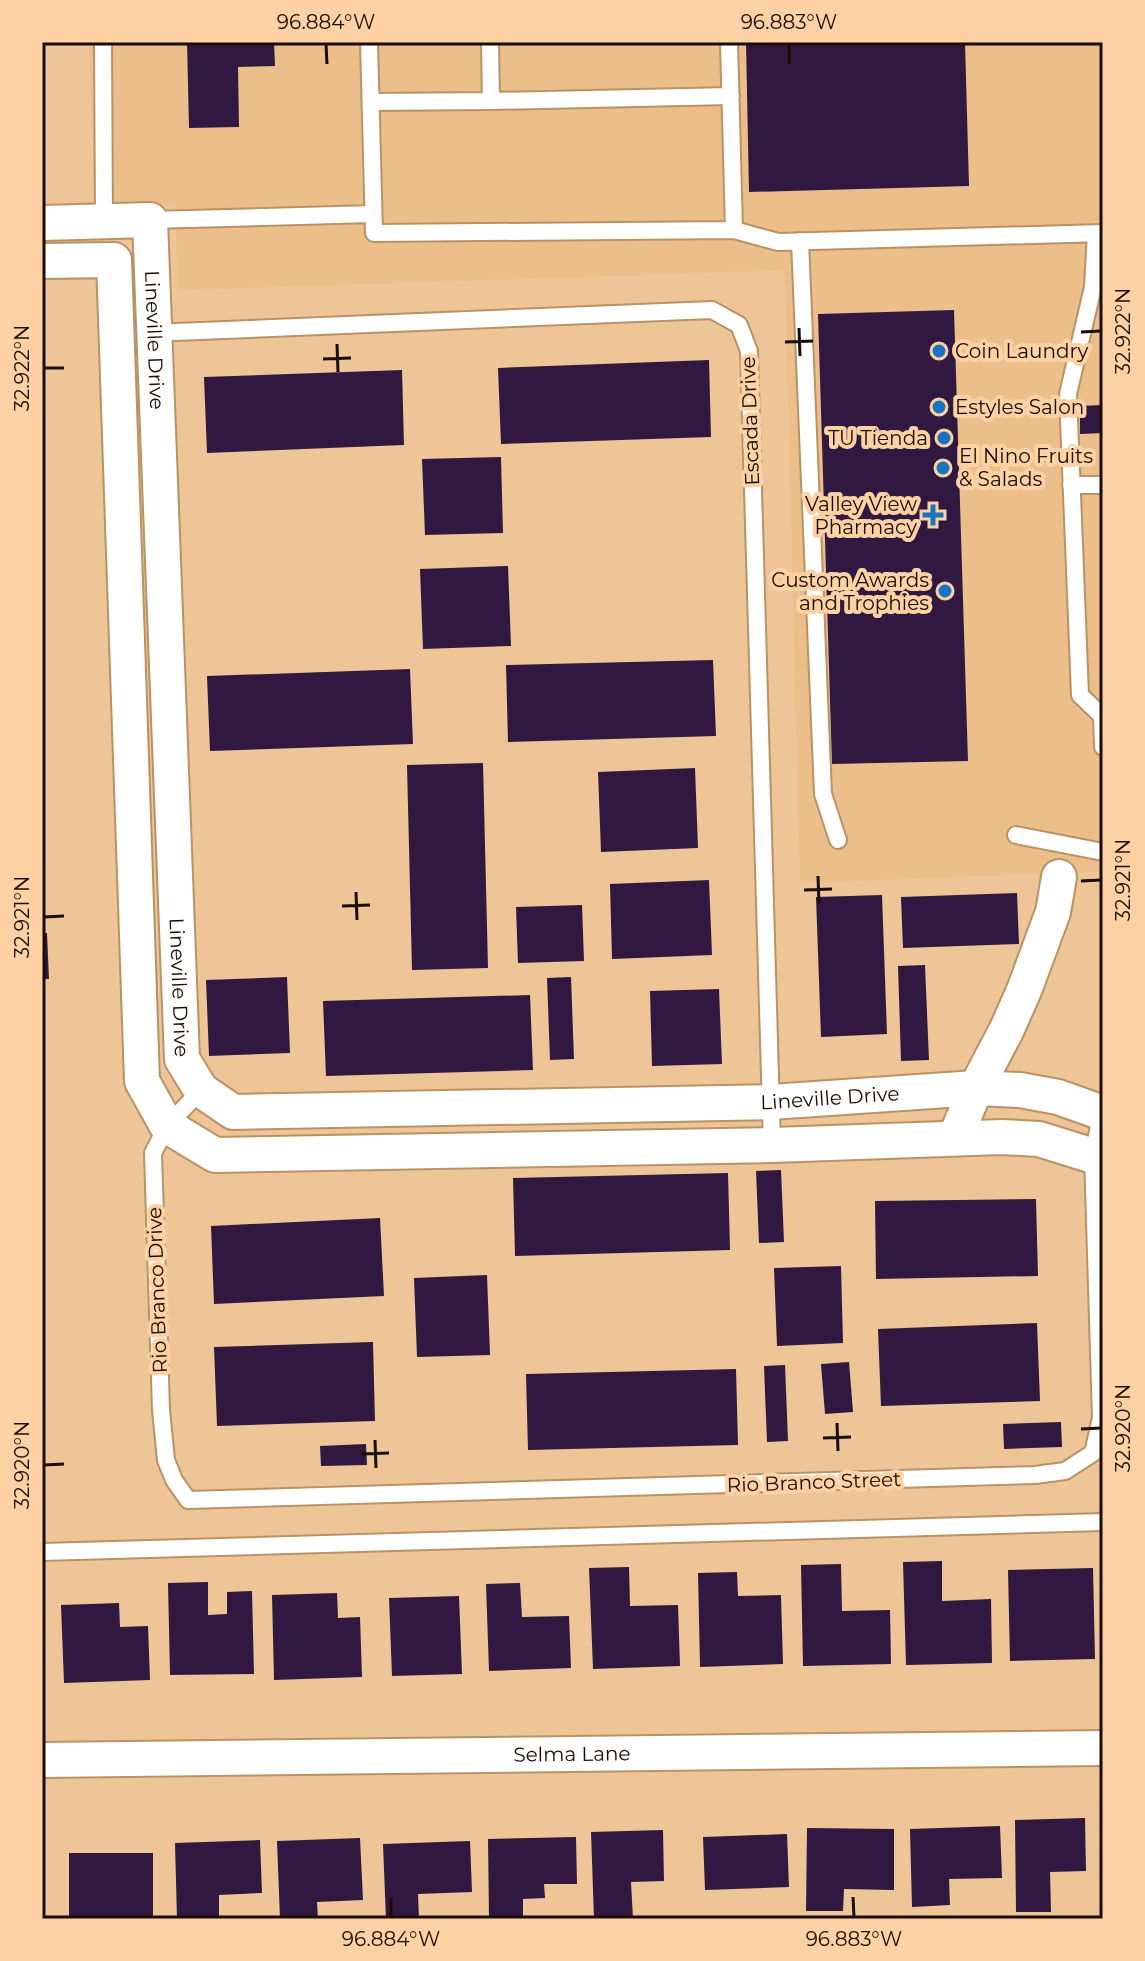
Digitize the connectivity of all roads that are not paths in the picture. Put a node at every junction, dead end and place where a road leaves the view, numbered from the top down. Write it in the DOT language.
graph roads {
  1 [pos="103,42"];
  2 [pos="369,42"];
  3 [pos="490,42"];
  4 [pos="729,42"];
  5 [pos="731,96"];
  6 [pos="491,101"];
  7 [pos="371,102"];
  8 [pos="373,214"];
  9 [pos="150,220"];
  10 [pos="104,221"];
  11 [pos="42,223"];
  12 [pos="734,230"];
  13 [pos="1100,233"];
  14 [pos="800,241"];
  15 [pos="42,261"];
  16 [pos="155,333"];
  17 [pos="117,334"];
  18 [pos="1071,485"];
  19 [pos="1103,485"];
  20 [pos="1103,716"];
  21 [pos="1103,747"];
  22 [pos="1016,835"];
  23 [pos="838,840"];
  24 [pos="1103,852"];
  25 [pos="1059,877"];
  26 [pos="976,1088"];
  27 [pos="201,1090"];
  28 [pos="771,1102"];
  29 [pos="1102,1113"];
  30 [pos="167,1126"];
  31 [pos="955,1138"];
  32 [pos="772,1145"];
  33 [pos="1098,1157"];
  34 [pos="188,1500"];
  35 [pos="1103,1522"];
  36 [pos="42,1552"];
  37 [pos="1103,1748"];
  38 [pos="42,1760"];
  1 -- 10 [label="lane"];
  2 -- 7 [label="lane"];
  3 -- 6 [label="lane"];
  4 -- 5 [label="lane"];
  5 -- 6 [label="lane"];
  5 -- 12 [label="lane"];
  6 -- 7 [label="lane"];
  7 -- 8 [label="lane"];
  8 -- 9 [label="lane"];
  8 -- 12 [label="lane"];
  9 -- 10 [label="street"];
  9 -- 16 [label="street, Lineville Drive"];
  10 -- 11 [label="street"];
  12 -- 14 [label="lane"];
  13 -- 14 [label="lane"];
  13 -- 18 [label="lane"];
  14 -- 23 [label="lane"];
  15 -- 17 [label="street, Lineville Drive"];
  16 -- 17 [label="lane, Escada Drive"];
  16 -- 27 [label="street, Lineville Drive"];
  16 -- 28 [label="lane, Escada Drive"];
  17 -- 30 [label="street, Lineville Drive"];
  18 -- 19 [label="lane"];
  18 -- 20 [label="lane"];
  20 -- 21 [label="lane"];
  22 -- 24 [label="lane"];
  25 -- 26 [label="street"];
  26 -- 28 [label="street, Lineville Drive"];
  26 -- 29 [label="street, Lineville Drive"];
  26 -- 31 [label="street"];
  27 -- 28 [label="street, Lineville Drive"];
  27 -- 30 [label="lane, Rio Branco Drive"];
  28 -- 32 [label="lane, Escada Drive"];
  29 -- 33 [label="lane, Rio Branco Street"];
  30 -- 32 [label="street, Lineville Drive"];
  30 -- 34 [label="lane, Rio Branco Drive"];
  31 -- 32 [label="street, Lineville Drive"];
  31 -- 33 [label="street, Lineville Drive"];
  33 -- 34 [label="lane, Rio Branco Street"];
  35 -- 36 [label="lane"];
  37 -- 38 [label="street, Selma Lane"];
}
